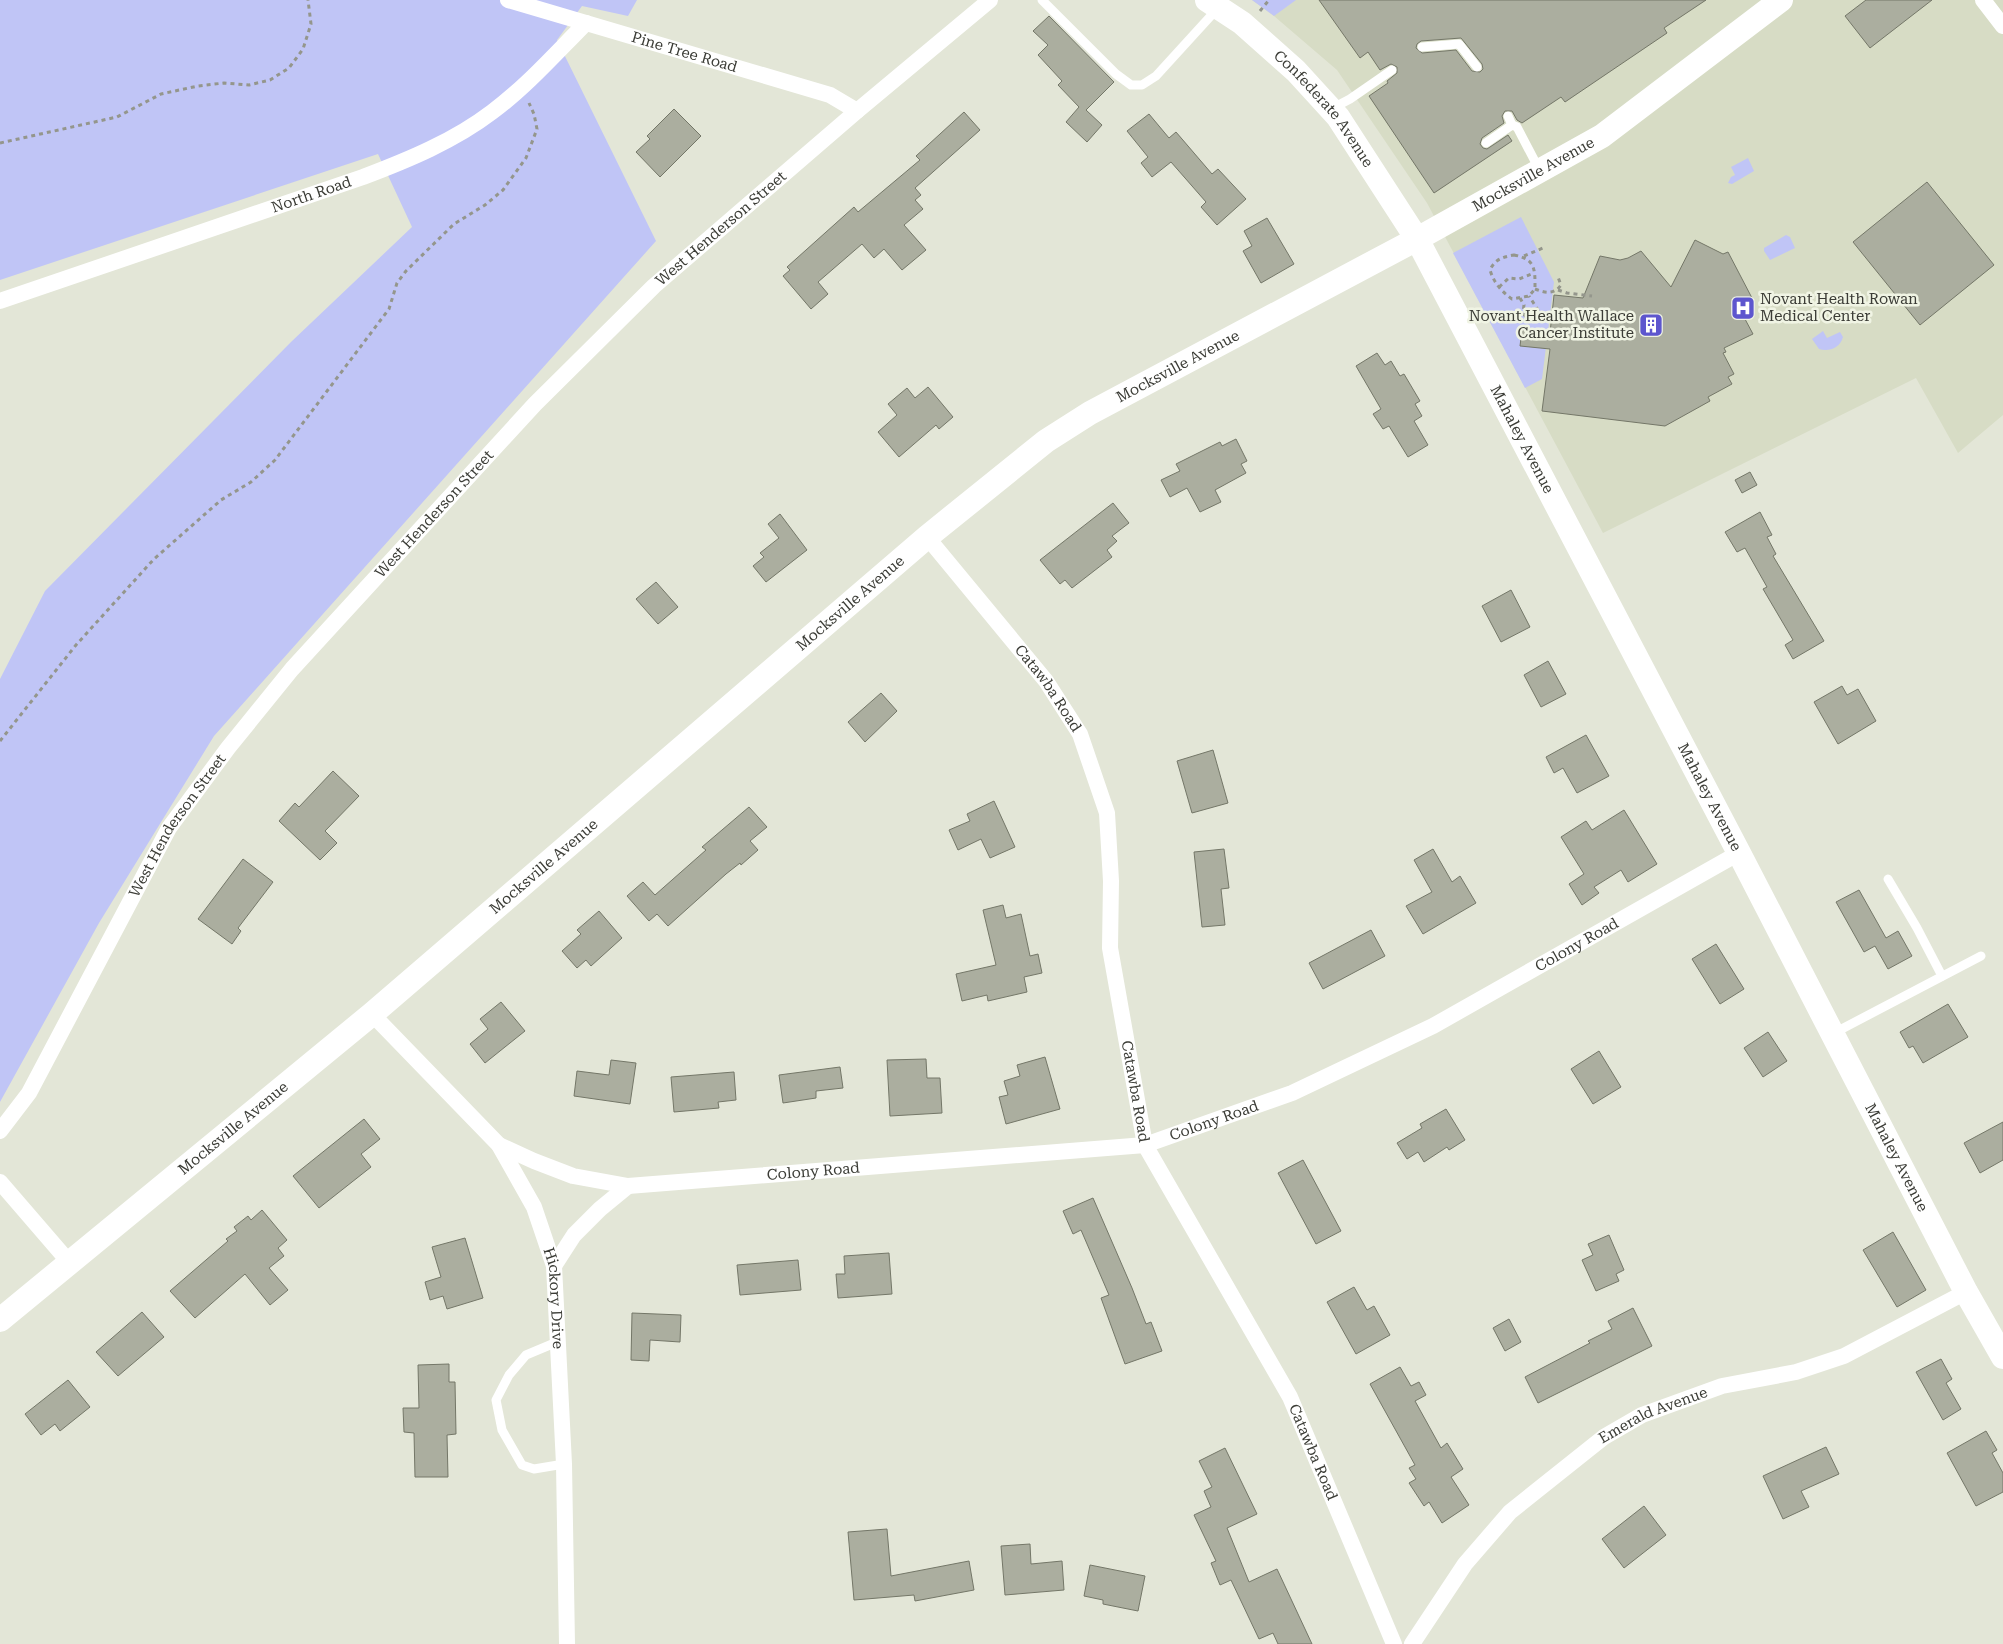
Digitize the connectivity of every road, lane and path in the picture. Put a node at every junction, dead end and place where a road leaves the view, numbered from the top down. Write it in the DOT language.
graph roads {
  1 [pos="308,0"];
  2 [pos="508,0"];
  3 [pos="990,0"];
  4 [pos="1042,0"];
  5 [pos="1269,0"];
  6 [pos="1781,0"];
  7 [pos="1983,0"];
  8 [pos="1212,4"];
  9 [pos="1260,11"];
  10 [pos="586,23"];
  11 [pos="2003,26"];
  12 [pos="1422,47"];
  13 [pos="1477,67"];
  14 [pos="1392,70"];
  15 [pos="521,87"];
  16 [pos="1331,109"];
  17 [pos="857,111"];
  18 [pos="1508,116"];
  19 [pos="1512,126"];
  20 [pos="0,143"];
  21 [pos="1486,143"];
  22 [pos="1540,171"];
  23 [pos="1417,239"];
  24 [pos="1543,248"];
  25 [pos="1524,257"];
  26 [pos="1534,273"];
  27 [pos="1558,277"];
  28 [pos="1498,287"];
  29 [pos="1535,289"];
  30 [pos="1558,290"];
  31 [pos="1528,296"];
  32 [pos="1592,296"];
  33 [pos="1520,298"];
  34 [pos="0,301"];
  35 [pos="1529,319"];
  36 [pos="1528,331"];
  37 [pos="927,537"];
  38 [pos="0,741"];
  39 [pos="1739,853"];
  40 [pos="1888,879"];
  41 [pos="1981,956"];
  42 [pos="1942,976"];
  43 [pos="372,1014"];
  44 [pos="1832,1034"];
  45 [pos="0,1131"];
  46 [pos="499,1145"];
  47 [pos="1145,1145"];
  48 [pos="0,1182"];
  49 [pos="628,1186"];
  50 [pos="69,1262"];
  51 [pos="554,1266"];
  52 [pos="1966,1292"];
  53 [pos="0,1320"];
  54 [pos="558,1342"];
  55 [pos="2003,1357"];
  56 [pos="564,1464"];
  57 [pos="567,1644"];
  58 [pos="1394,1644"];
  59 [pos="1412,1644"];
  1 -- 20 [label="path"];
  2 -- 10 [label="street, Pine Tree Road"];
  3 -- 17 [label="street, West Henderson Street"];
  4 -- 8 [label="lane"];
  5 -- 9 [label="path"];
  6 -- 22 [label="street, Mocksville Avenue"];
  7 -- 11 [label="street"];
  8 -- 16 [label="street, Confederate Avenue"];
  10 -- 15 [label="street, North Road"];
  10 -- 17 [label="street, Pine Tree Road"];
  12 -- 13 [label="lane"];
  14 -- 16 [label="lane"];
  15 -- 34 [label="street, North Road"];
  15 -- 38 [label="path"];
  16 -- 23 [label="street, Confederate Avenue"];
  17 -- 45 [label="street, West Henderson Street"];
  18 -- 19 [label="lane"];
  19 -- 21 [label="lane"];
  19 -- 22 [label="lane"];
  22 -- 23 [label="street, Mocksville Avenue"];
  23 -- 37 [label="street, Mocksville Avenue"];
  23 -- 39 [label="street, Mahaley Avenue"];
  24 -- 25 [label="path"];
  25 -- 26 [label="path"];
  25 -- 28 [label="path"];
  26 -- 28 [label="path"];
  26 -- 29 [label="path"];
  27 -- 30 [label="path"];
  28 -- 33 [label="path"];
  29 -- 30 [label="path"];
  29 -- 31 [label="path"];
  30 -- 32 [label="path"];
  31 -- 33 [label="path"];
  31 -- 35 [label="path"];
  33 -- 35 [label="path"];
  35 -- 36 [label="path"];
  37 -- 43 [label="street, Mocksville Avenue"];
  37 -- 47 [label="street, Catawba Road"];
  39 -- 44 [label="street, Mahaley Avenue"];
  39 -- 47 [label="street, Colony Road"];
  40 -- 42 [label="lane"];
  41 -- 42 [label="lane"];
  42 -- 44 [label="lane"];
  43 -- 46 [label="street, Hickory Drive"];
  43 -- 50 [label="street, Mocksville Avenue"];
  44 -- 52 [label="street, Mahaley Avenue"];
  46 -- 49 [label="street, Colony Road"];
  46 -- 51 [label="street, Hickory Drive"];
  47 -- 49 [label="street, Colony Road"];
  47 -- 58 [label="street, Catawba Road"];
  48 -- 50 [label="street"];
  49 -- 51 [label="street"];
  50 -- 53 [label="street, Mocksville Avenue"];
  51 -- 54 [label="street, Hickory Drive"];
  52 -- 55 [label="street, Mahaley Avenue"];
  52 -- 59 [label="street, Emerald Avenue"];
  54 -- 56 [label="street, Hickory Drive"];
  54 -- 56 [label="lane"];
  56 -- 57 [label="street, Hickory Drive"];
}
